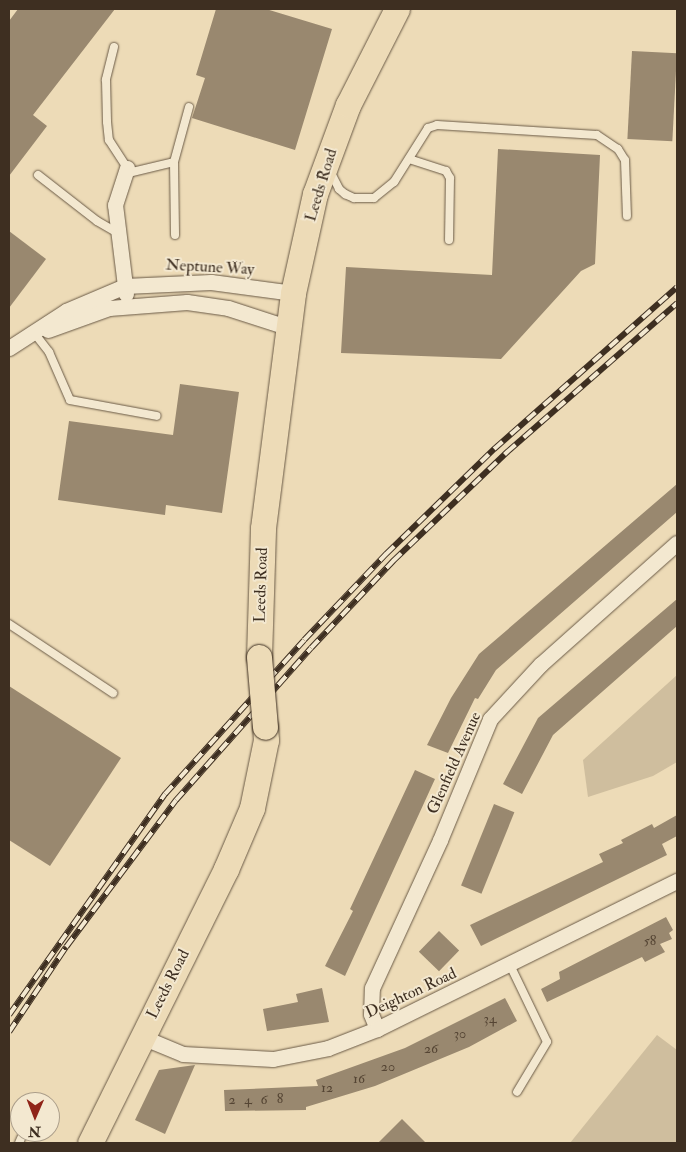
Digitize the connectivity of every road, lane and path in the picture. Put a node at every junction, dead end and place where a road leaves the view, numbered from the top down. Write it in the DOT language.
graph roads {
  1 [pos="397,9"];
  2 [pos="114,47"];
  3 [pos="189,107"];
  4 [pos="409,158"];
  5 [pos="174,162"];
  6 [pos="327,162"];
  7 [pos="125,171"];
  8 [pos="38,175"];
  9 [pos="626,216"];
  10 [pos="120,234"];
  11 [pos="175,235"];
  12 [pos="449,240"];
  13 [pos="125,286"];
  14 [pos="294,293"];
  15 [pos="178,302"];
  16 [pos="287,327"];
  17 [pos="35,334"];
  18 [pos="9,348"];
  19 [pos="157,416"];
  20 [pos="677,543"];
  21 [pos="9,624"];
  22 [pos="113,694"];
  23 [pos="677,881"];
  24 [pos="510,965"];
  25 [pos="377,1029"];
  26 [pos="142,1037"];
  27 [pos="517,1092"];
  28 [pos="90,1143"];
  1 -- 6 [label="main road, Leeds Road"];
  2 -- 7 [label="lane"];
  3 -- 5 [label="lane"];
  4 -- 6 [label="lane"];
  4 -- 9 [label="lane"];
  4 -- 12 [label="lane"];
  5 -- 7 [label="lane"];
  5 -- 11 [label="lane"];
  6 -- 14 [label="main road, Leeds Road"];
  7 -- 10 [label="street"];
  8 -- 10 [label="lane"];
  10 -- 13 [label="street"];
  13 -- 14 [label="street, Neptune Way"];
  13 -- 15 [label="street, Neptune Way"];
  13 -- 17 [label="street, Neptune Way"];
  14 -- 16 [label="main road, Leeds Road"];
  15 -- 16 [label="street, Neptune Way"];
  15 -- 17 [label="street, Neptune Way"];
  16 -- 26 [label="main road, Leeds Road, bridge"];
  17 -- 18 [label="street, Neptune Way"];
  17 -- 19 [label="lane"];
  20 -- 25 [label="street, Glenfield Avenue"];
  21 -- 22 [label="lane"];
  23 -- 24 [label="street, Deighton Road"];
  24 -- 25 [label="street, Deighton Road"];
  24 -- 27 [label="lane"];
  25 -- 26 [label="street, Deighton Road"];
  26 -- 28 [label="main road, Leeds Road"];
}
